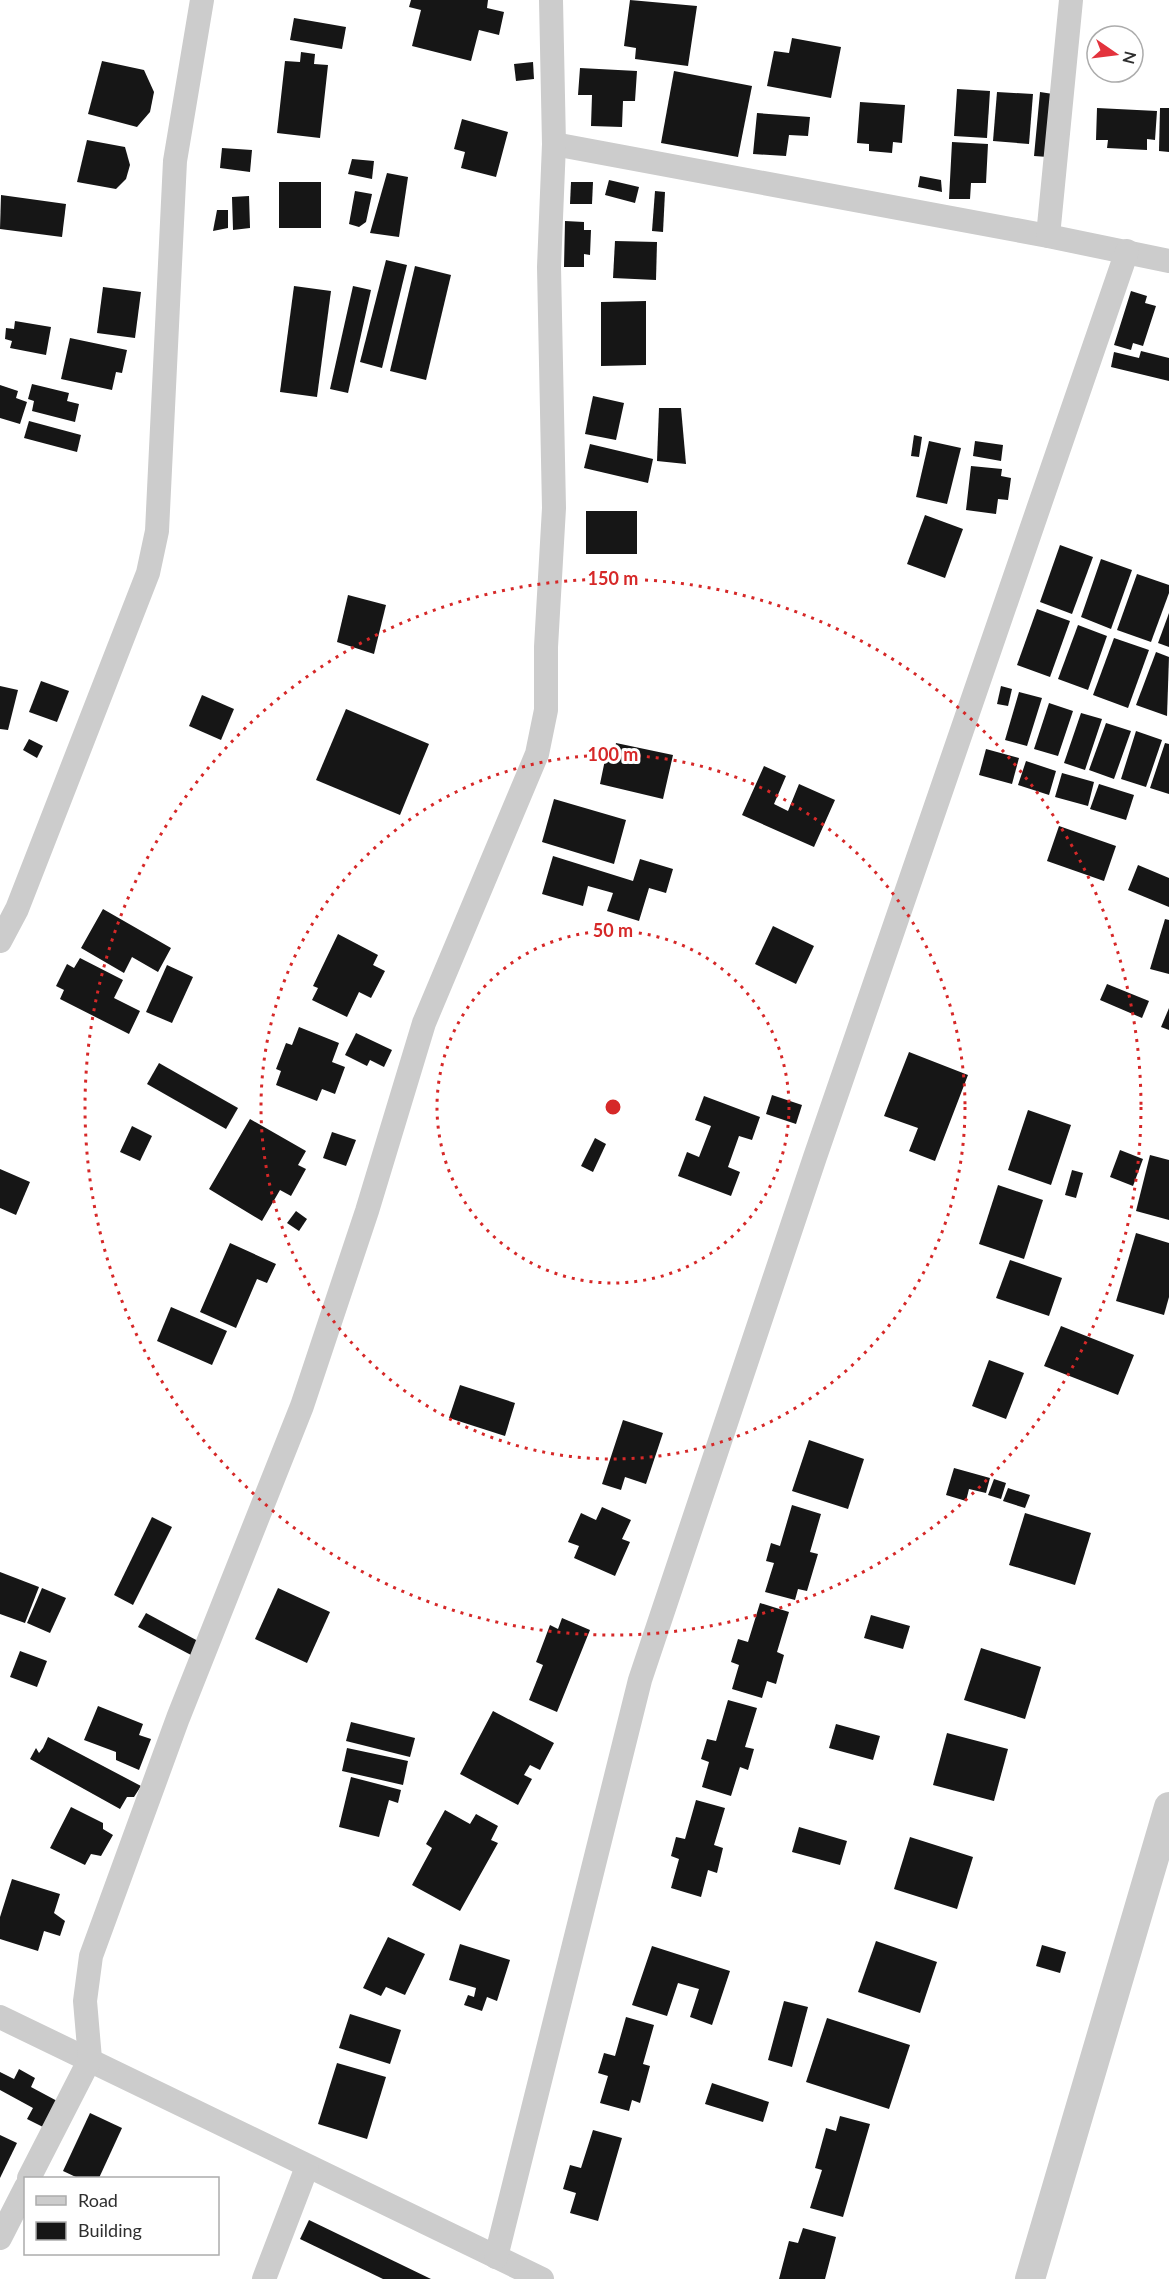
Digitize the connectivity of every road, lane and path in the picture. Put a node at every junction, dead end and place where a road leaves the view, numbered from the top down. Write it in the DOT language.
graph roads {
  1 [pos="202,0"];
  2 [pos="551,0"];
  3 [pos="1071,0"];
  4 [pos="554,144"];
  5 [pos="1048,236"];
  6 [pos="1127,251"];
  7 [pos="1169,261"];
  8 [pos="0,941"];
  9 [pos="1169,1807"];
  10 [pos="0,2017"];
  11 [pos="90,2059"];
  12 [pos="307,2167"];
  13 [pos="31,2177"];
  14 [pos="24,2191"];
  15 [pos="0,2238"];
  16 [pos="496,2257"];
  17 [pos="264,2279"];
  18 [pos="542,2279"];
  19 [pos="1030,2279"];
  1 -- 8 [label="street"];
  2 -- 4 [label="street"];
  3 -- 5 [label="street"];
  4 -- 5 [label="street"];
  4 -- 11 [label="street"];
  5 -- 6 [label="street"];
  6 -- 7 [label="street"];
  6 -- 16 [label="street"];
  9 -- 19 [label="street"];
  10 -- 11 [label="street"];
  11 -- 12 [label="street"];
  11 -- 13 [label="street"];
  12 -- 16 [label="street"];
  12 -- 17 [label="street"];
  14 -- 15 [label="street"];
  16 -- 18 [label="street"];
}
